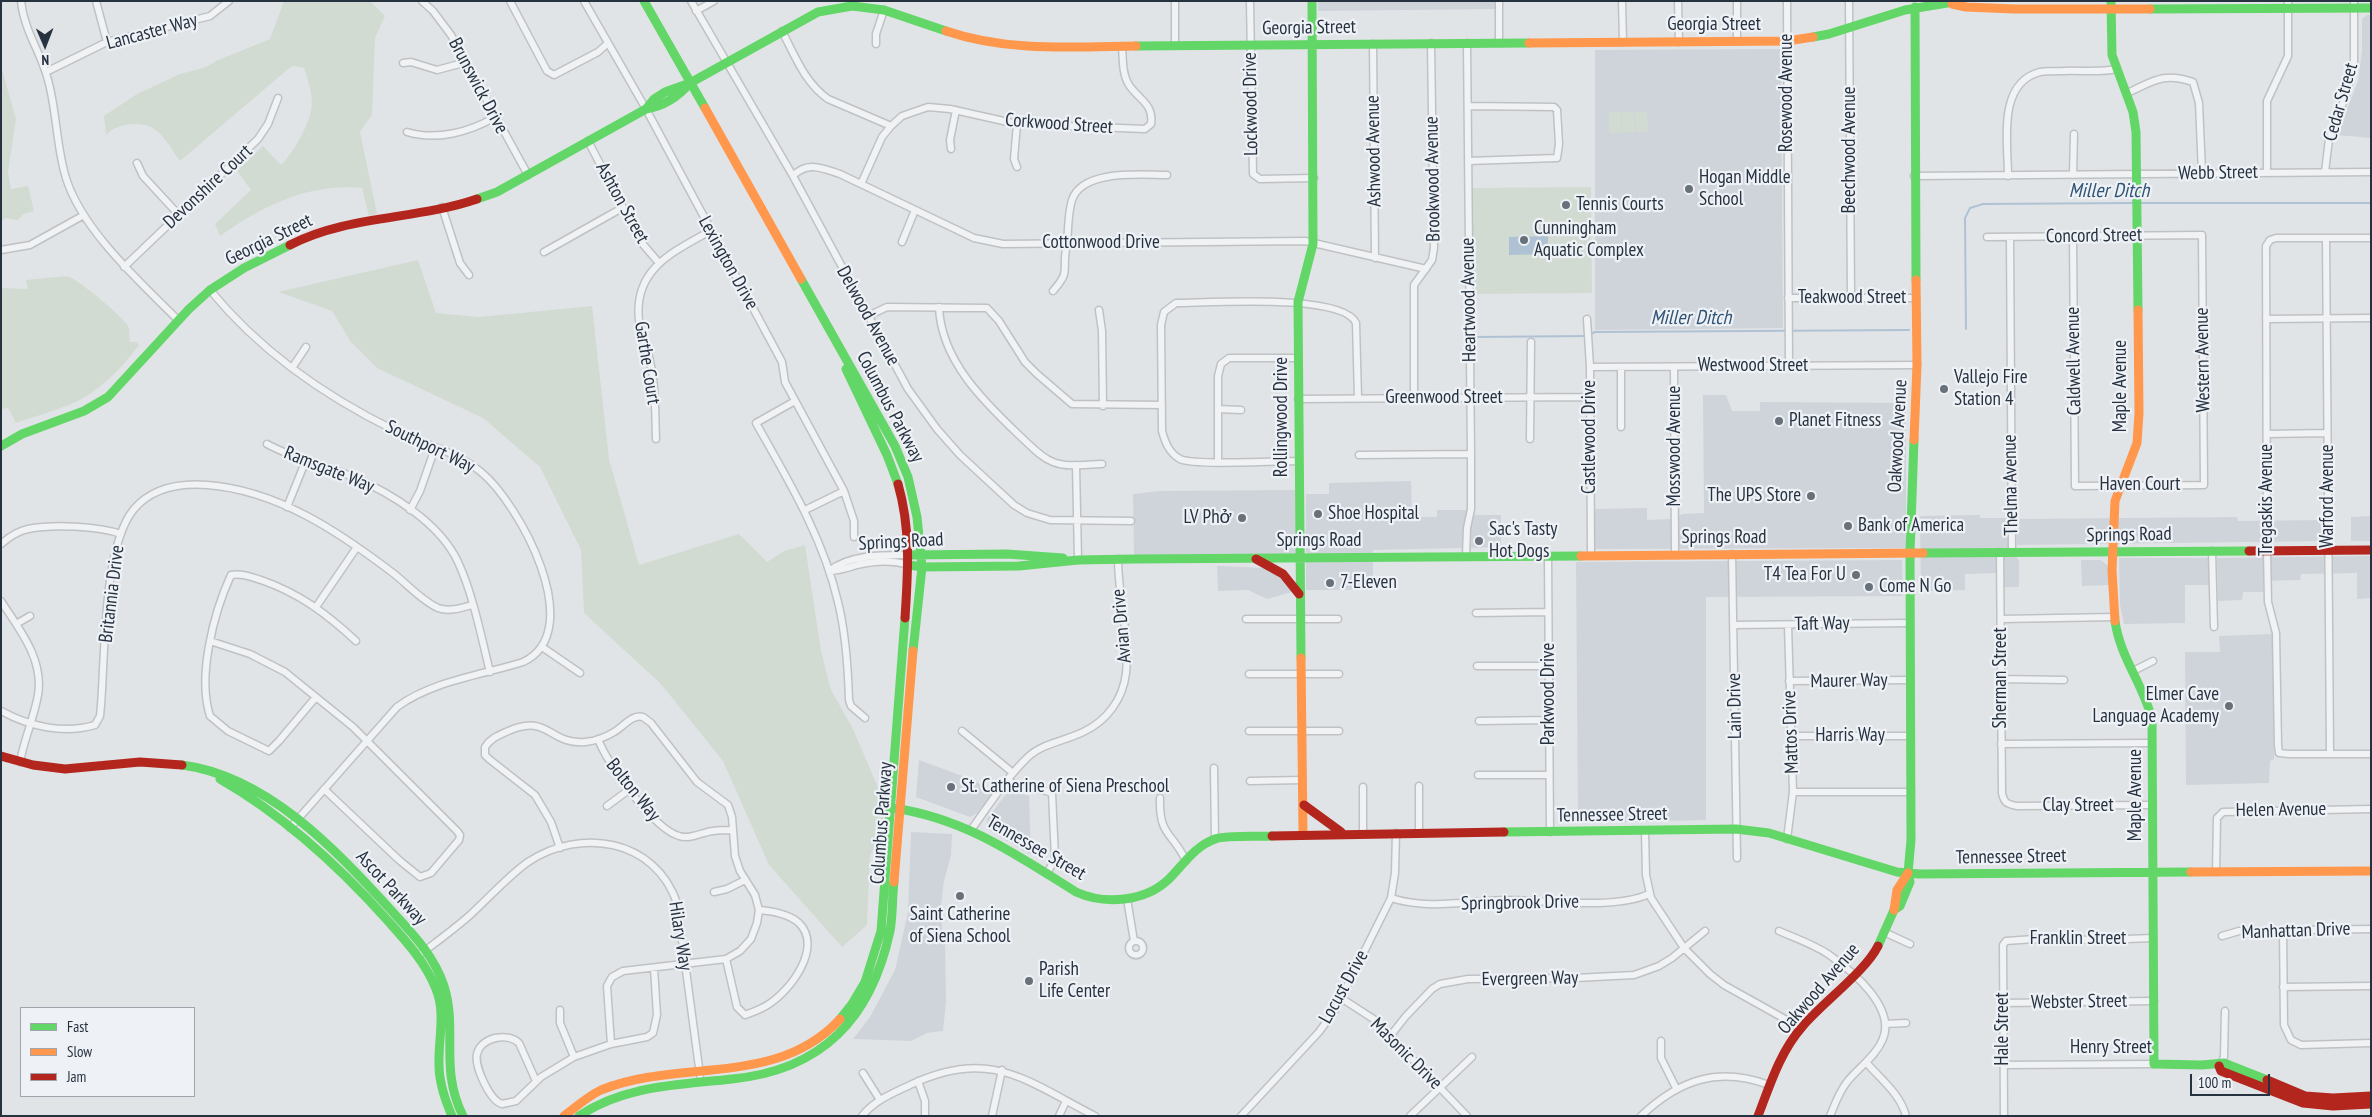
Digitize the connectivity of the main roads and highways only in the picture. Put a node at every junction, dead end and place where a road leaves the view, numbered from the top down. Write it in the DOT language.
graph roads {
  1 [pos="644,1"];
  2 [pos="1312,1"];
  3 [pos="1959,1"];
  4 [pos="1949,3"];
  5 [pos="840,4"];
  6 [pos="1916,4"];
  7 [pos="2288,4"];
  8 [pos="2354,4"];
  9 [pos="2111,5"];
  10 [pos="2371,8"];
  11 [pos="1312,44"];
  12 [pos="690,83"];
  13 [pos="837,342"];
  14 [pos="1,446"];
  15 [pos="2371,550"];
  16 [pos="2114,552"];
  17 [pos="1910,553"];
  18 [pos="909,555"];
  19 [pos="921,555"];
  20 [pos="1299,557"];
  21 [pos="1253,558"];
  22 [pos="1078,560"];
  23 [pos="909,564"];
  24 [pos="922,567"];
  25 [pos="1299,594"];
  26 [pos="1,756"];
  27 [pos="1304,805"];
  28 [pos="896,808"];
  29 [pos="1303,834"];
  30 [pos="1344,834"];
  31 [pos="2371,871"];
  32 [pos="2152,872"];
  33 [pos="1908,873"];
  34 [pos="422,953"];
  35 [pos="2154,1064"];
  36 [pos="2219,1066"];
  37 [pos="700,1077"];
  38 [pos="2371,1096"];
  39 [pos="2371,1104"];
  40 [pos="452,1116"];
  41 [pos="463,1116"];
  42 [pos="564,1116"];
  43 [pos="579,1116"];
  44 [pos="1758,1116"];
  1 -- 12 [label="main road, Columbus Parkway"];
  2 -- 11 [label="main road, Rollingwood Drive"];
  3 -- 4 [label="main road, Georgia Street"];
  4 -- 6 [label="main road, Georgia Street"];
  4 -- 9 [label="main road, Georgia Street"];
  5 -- 11 [label="main road, Georgia Street"];
  5 -- 12 [label="main road, Georgia Street"];
  6 -- 11 [label="main road, Georgia Street"];
  6 -- 17 [label="main road, Oakwood Avenue"];
  7 -- 8 [label="main road, Georgia Street"];
  7 -- 9 [label="main road, Georgia Street"];
  8 -- 10 [label="main road, Georgia Street"];
  9 -- 16 [label="main road, Maple Avenue"];
  11 -- 20 [label="main road, Rollingwood Drive"];
  12 -- 13 [label="main road, Columbus Parkway"];
  12 -- 14 [label="main road, Georgia Street"];
  13 -- 18 [label="main road, Columbus Parkway"];
  13 -- 19 [label="main road, Columbus Parkway"];
  15 -- 16 [label="main road, Springs Road"];
  16 -- 17 [label="main road, Springs Road"];
  16 -- 32 [label="main road, Maple Avenue"];
  17 -- 20 [label="main road, Springs Road"];
  17 -- 33 [label="main road, Oakwood Avenue"];
  18 -- 19 [label="main road, Springs Road"];
  18 -- 23 [label="main road, Columbus Parkway"];
  19 -- 22 [label="main road, Springs Road"];
  19 -- 24 [label="main road, Columbus Parkway"];
  20 -- 21 [label="main road, Springs Road"];
  20 -- 25 [label="main road, Rollingwood Drive"];
  21 -- 22 [label="main road, Springs Road"];
  21 -- 25 [label="main road"];
  22 -- 24 [label="main road, Springs Road"];
  23 -- 24 [label="main road, Springs Road"];
  23 -- 28 [label="main road, Columbus Parkway"];
  24 -- 28 [label="main road, Columbus Parkway"];
  25 -- 27 [label="main road, Rollingwood Drive"];
  26 -- 34 [label="main road, Ascot Parkway"];
  27 -- 29 [label="main road, Rollingwood Drive"];
  27 -- 30 [label="main road"];
  28 -- 29 [label="main road, Tennessee Street"];
  28 -- 37 [label="main road, Columbus Parkway"];
  29 -- 30 [label="main road, Tennessee Street"];
  30 -- 33 [label="main road, Tennessee Street"];
  31 -- 32 [label="main road, Tennessee Street"];
  32 -- 33 [label="main road, Tennessee Street"];
  32 -- 35 [label="main road, Maple Avenue"];
  33 -- 44 [label="main road, Oakwood Avenue"];
  34 -- 40 [label="main road, Ascot Parkway"];
  34 -- 41 [label="main road, Ascot Parkway"];
  35 -- 36 [label="main road, Henry Street"];
  36 -- 38 [label="main road, Henry Street"];
  36 -- 39 [label="main road, Henry Street"];
  37 -- 42 [label="main road, Columbus Parkway"];
  37 -- 43 [label="main road, Columbus Parkway"];
}
